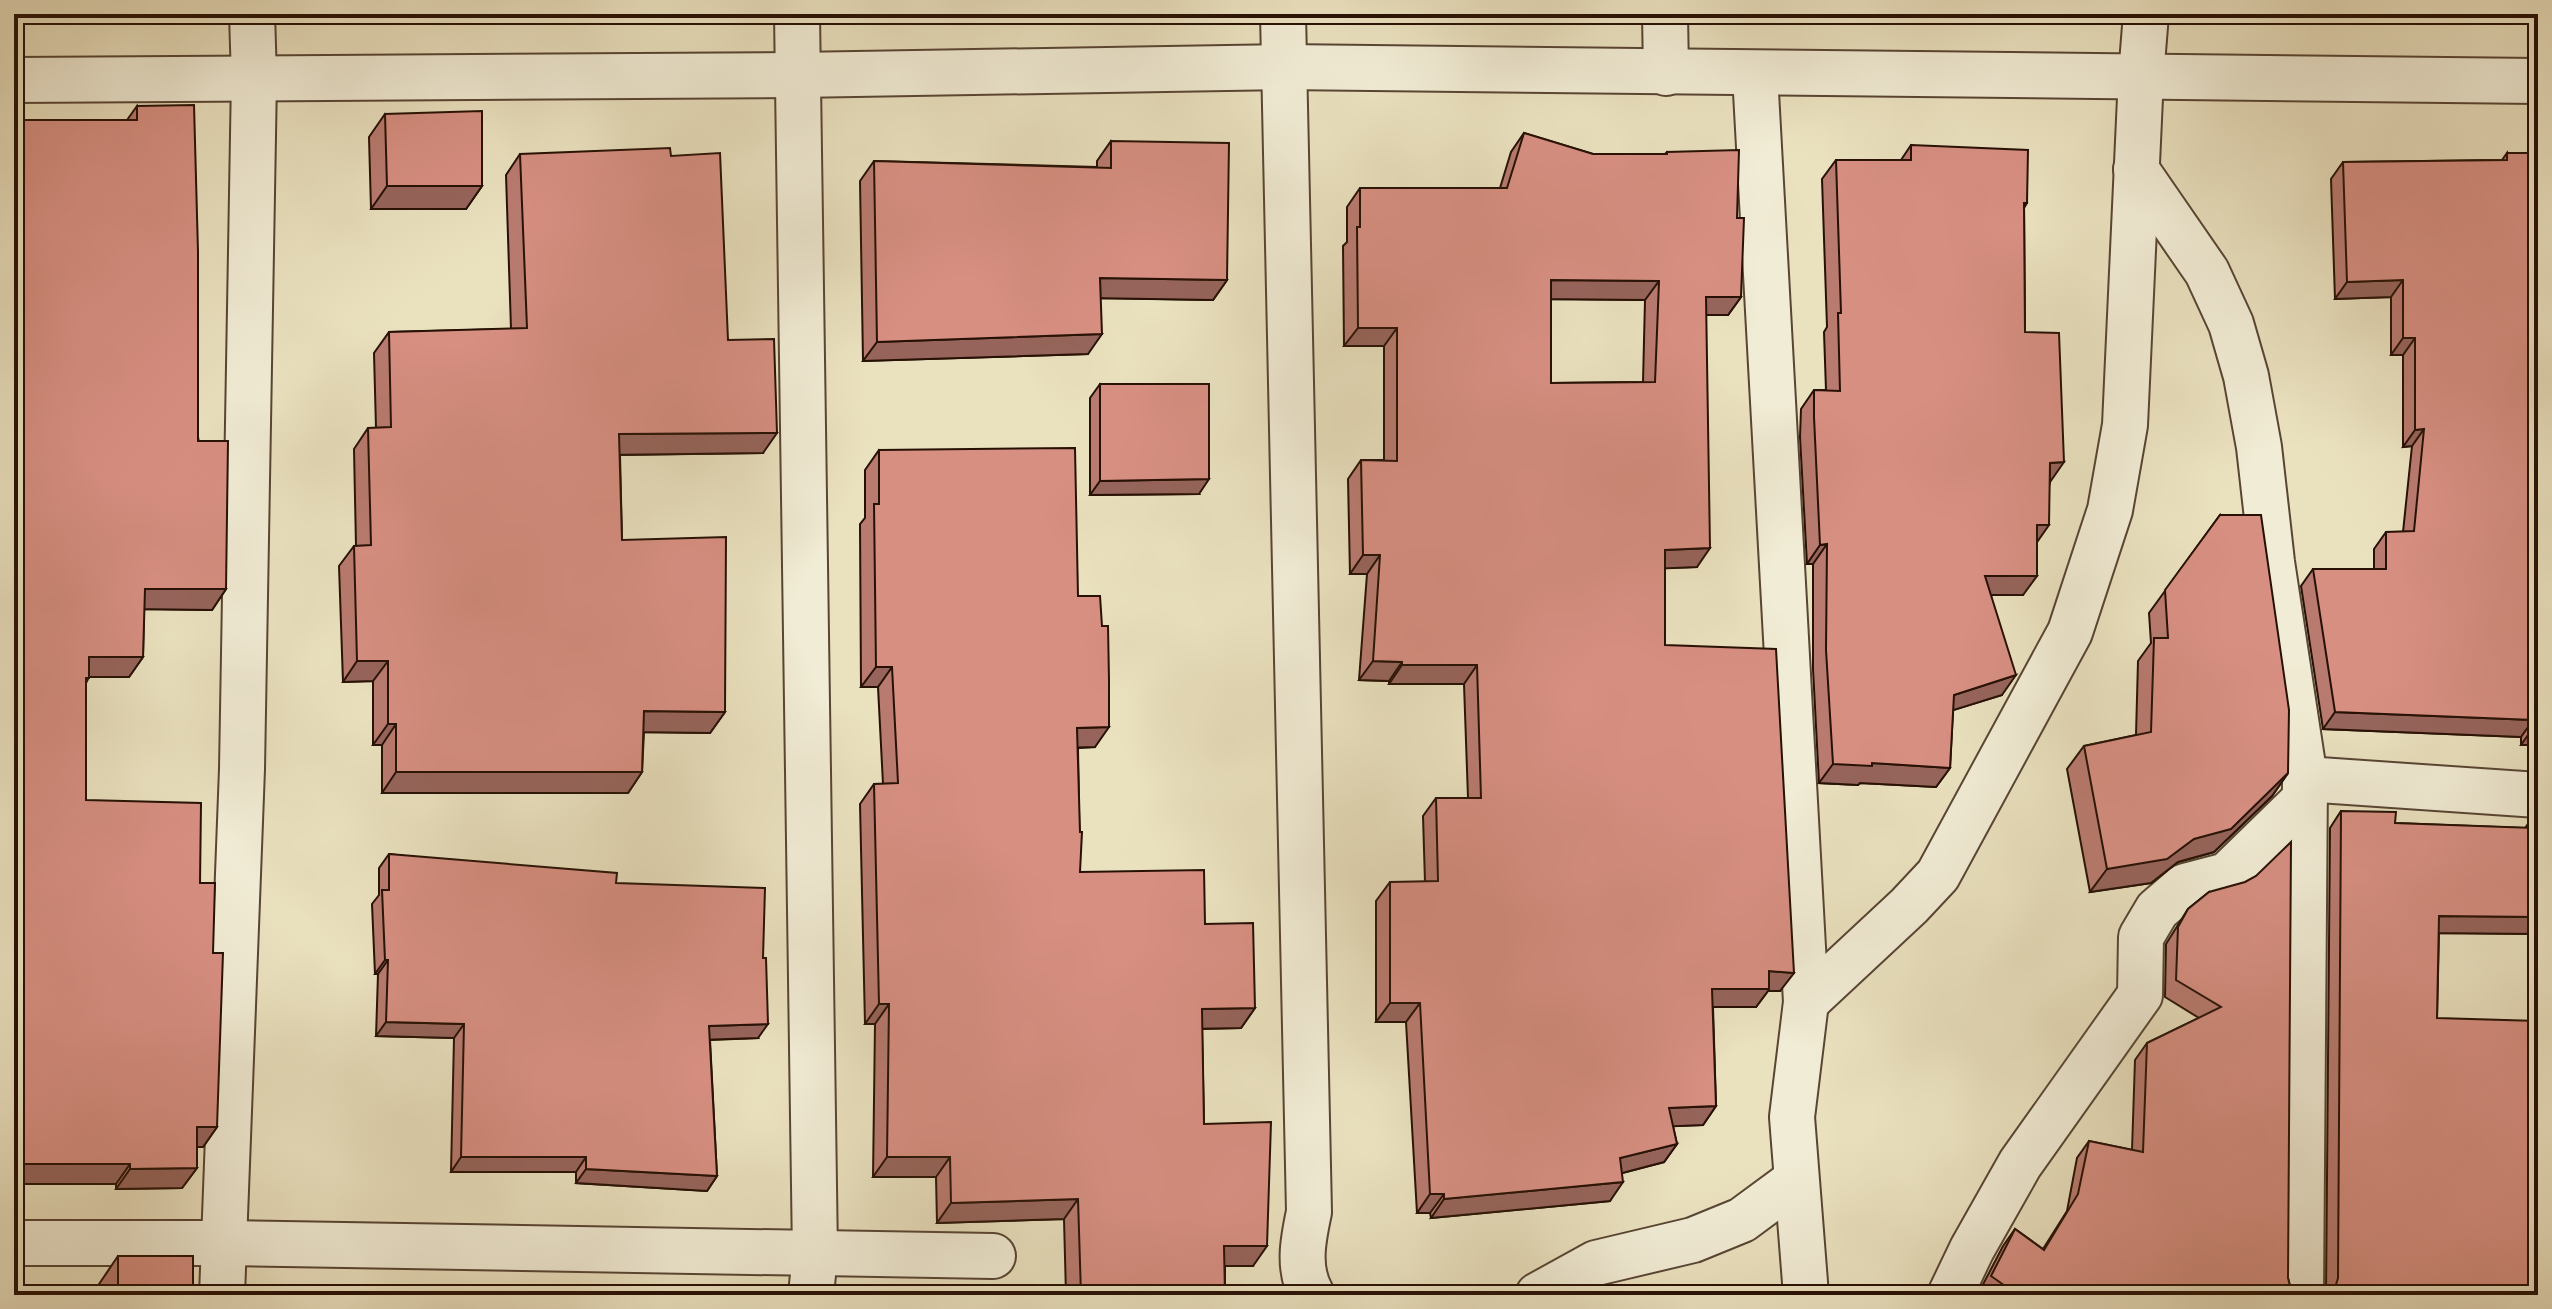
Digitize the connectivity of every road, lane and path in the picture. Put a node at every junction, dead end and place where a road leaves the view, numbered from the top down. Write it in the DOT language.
graph roads {
  1 [pos="252,14"];
  2 [pos="797,14"];
  3 [pos="1283,14"];
  4 [pos="1665,14"];
  5 [pos="2146,14"];
  6 [pos="1284,67"];
  7 [pos="1666,73"];
  8 [pos="1755,74"];
  9 [pos="796,75"];
  10 [pos="2141,76"];
  11 [pos="254,78"];
  12 [pos="14,80"];
  13 [pos="2538,81"];
  14 [pos="2136,169"];
  15 [pos="2305,789"];
  16 [pos="2538,795"];
  17 [pos="1806,1002"];
  18 [pos="1795,1181"];
  19 [pos="14,1243"];
  20 [pos="224,1243"];
  21 [pos="993,1256"];
  22 [pos="813,1275"];
  23 [pos="222,1295"];
  24 [pos="1312,1295"];
  25 [pos="1538,1295"];
  26 [pos="1806,1295"];
  27 [pos="1950,1295"];
  28 [pos="2301,1295"];
  1 -- 11 [label="street"];
  2 -- 9 [label="street"];
  3 -- 6 [label="street"];
  4 -- 7 [label="street"];
  5 -- 10 [label="street"];
  6 -- 7 [label="street"];
  6 -- 9 [label="street"];
  6 -- 24 [label="street"];
  7 -- 8 [label="street"];
  8 -- 10 [label="street"];
  8 -- 17 [label="street"];
  9 -- 11 [label="street"];
  9 -- 22 [label="street"];
  10 -- 13 [label="street"];
  10 -- 14 [label="street"];
  11 -- 12 [label="street"];
  11 -- 20 [label="street"];
  14 -- 15 [label="street"];
  14 -- 17 [label="street"];
  15 -- 16 [label="street"];
  15 -- 27 [label="street"];
  15 -- 28 [label="street"];
  17 -- 18 [label="street"];
  18 -- 25 [label="street"];
  18 -- 26 [label="street"];
  19 -- 20 [label="street"];
  20 -- 22 [label="street"];
  20 -- 23 [label="street"];
  21 -- 22 [label="street"];
}
